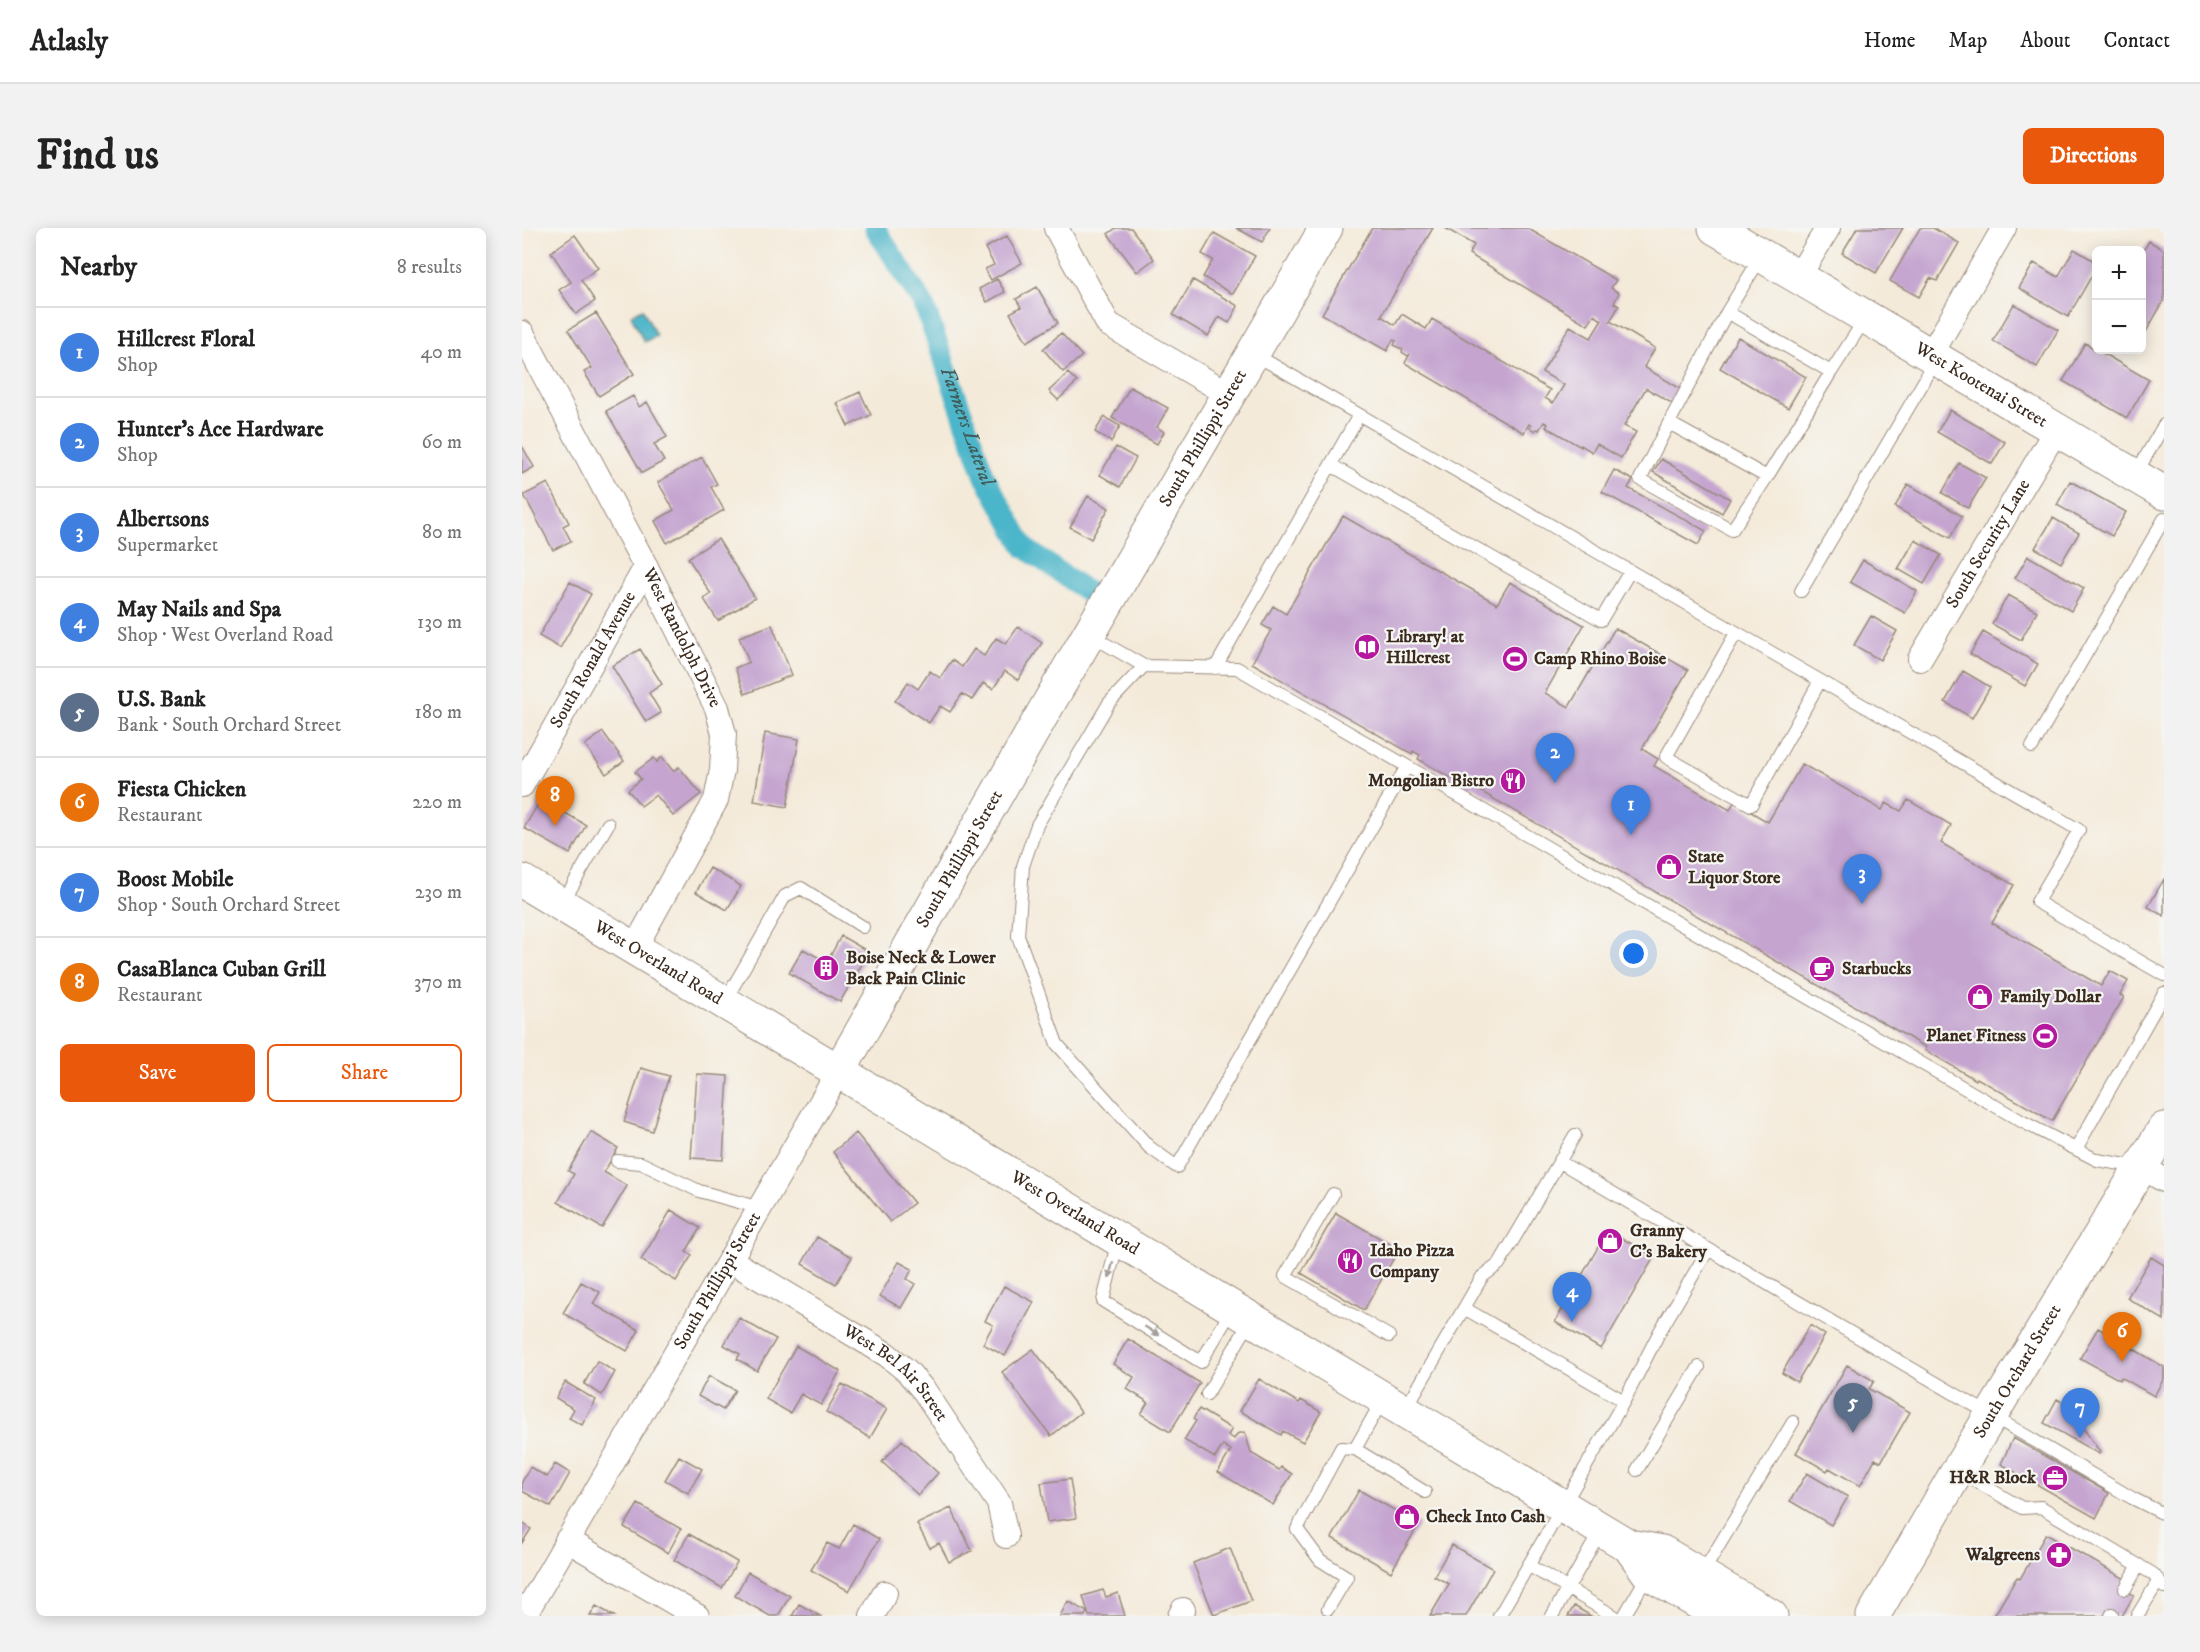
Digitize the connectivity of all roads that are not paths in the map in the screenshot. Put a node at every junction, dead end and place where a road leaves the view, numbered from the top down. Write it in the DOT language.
graph roads {
  1 [pos="1056,228"];
  2 [pos="1326,228"];
  3 [pos="1715,228"];
  4 [pos="1828,228"];
  5 [pos="2004,228"];
  6 [pos="1762,256"];
  7 [pos="1798,277"];
  8 [pos="1726,312"];
  9 [pos="1866,318"];
  10 [pos="522,333"];
  11 [pos="1253,353"];
  12 [pos="1930,356"];
  13 [pos="1831,372"];
  14 [pos="1229,394"];
  15 [pos="1359,415"];
  16 [pos="1669,423"];
  17 [pos="2164,425"];
  18 [pos="2056,430"];
  19 [pos="1330,465"];
  20 [pos="1767,477"];
  21 [pos="2155,483"];
  22 [pos="2164,519"];
  23 [pos="646,567"];
  24 [pos="1630,571"];
  25 [pos="1801,591"];
  26 [pos="1736,633"];
  27 [pos="1089,634"];
  28 [pos="1920,659"];
  29 [pos="1144,666"];
  30 [pos="1215,668"];
  31 [pos="1820,681"];
  32 [pos="2032,747"];
  33 [pos="1407,766"];
  34 [pos="522,785"];
  35 [pos="608,824"];
  36 [pos="522,881"];
  37 [pos="562,905"];
  38 [pos="863,927"];
  39 [pos="634,948"];
  40 [pos="2164,975"];
  41 [pos="2164,993"];
  42 [pos="724,1002"];
  43 [pos="839,1071"];
  44 [pos="2164,1129"];
  45 [pos="1575,1135"];
  46 [pos="2076,1149"];
  47 [pos="617,1161"];
  48 [pos="1560,1162"];
  49 [pos="2153,1174"];
  50 [pos="1333,1194"];
  51 [pos="760,1208"];
  52 [pos="1118,1239"];
  53 [pos="1708,1250"];
  54 [pos="730,1260"];
  55 [pos="1464,1308"];
  56 [pos="1242,1314"];
  57 [pos="1389,1336"];
  58 [pos="1699,1367"];
  59 [pos="1207,1394"];
  60 [pos="1624,1401"];
  61 [pos="1394,1405"];
  62 [pos="1990,1416"];
  63 [pos="1793,1422"];
  64 [pos="1355,1449"];
  65 [pos="1637,1470"];
  66 [pos="1958,1470"];
  67 [pos="1425,1491"];
  68 [pos="1562,1505"];
  69 [pos="2164,1514"];
  70 [pos="1601,1529"];
  71 [pos="1006,1536"];
  72 [pos="567,1540"];
  73 [pos="1629,1546"];
  74 [pos="1528,1565"];
  75 [pos="2139,1565"];
  76 [pos="1649,1574"];
  77 [pos="1702,1575"];
  78 [pos="2162,1583"];
  79 [pos="1568,1589"];
  80 [pos="2125,1589"];
  81 [pos="885,1593"];
  82 [pos="1328,1608"];
  83 [pos="524,1611"];
  84 [pos="697,1616"];
  85 [pos="872,1616"];
  86 [pos="1499,1616"];
  87 [pos="1552,1616"];
  88 [pos="1614,1616"];
  89 [pos="1624,1616"];
  90 [pos="1721,1616"];
  91 [pos="1771,1616"];
  92 [pos="1874,1616"];
  93 [pos="2137,1616"];
  1 -- 14 [label="street"];
  2 -- 11 [label="main road, South Phillippi Street"];
  3 -- 6 [label="main road, West Kootenai Street"];
  4 -- 7 [label="street"];
  5 -- 12 [label="street"];
  6 -- 7 [label="main road, West Kootenai Street"];
  6 -- 8 [label="lane"];
  7 -- 9 [label="main road, West Kootenai Street"];
  8 -- 13 [label="lane"];
  8 -- 16 [label="lane"];
  9 -- 12 [label="main road, West Kootenai Street"];
  9 -- 13 [label="lane"];
  10 -- 23 [label="street, West Randolph Drive"];
  11 -- 14 [label="main road, South Phillippi Street"];
  11 -- 15 [label="lane"];
  12 -- 18 [label="main road, West Kootenai Street"];
  12 -- 25 [label="lane"];
  13 -- 20 [label="lane"];
  14 -- 27 [label="main road, South Phillippi Street"];
  15 -- 19 [label="lane"];
  15 -- 24 [label="lane"];
  16 -- 20 [label="lane"];
  16 -- 20 [label="lane"];
  17 -- 21 [label="lane"];
  18 -- 21 [label="main road, West Kootenai Street"];
  18 -- 28 [label="street, South Security Lane"];
  19 -- 24 [label="lane"];
  19 -- 30 [label="lane"];
  22 -- 32 [label="lane"];
  23 -- 34 [label="street, South Ronald Avenue"];
  23 -- 39 [label="street, West Randolph Drive"];
  24 -- 26 [label="lane"];
  26 -- 31 [label="lane"];
  26 -- 31 [label="lane"];
  27 -- 29 [label="lane"];
  27 -- 43 [label="main road, South Phillippi Street"];
  29 -- 30 [label="lane"];
  29 -- 33 [label="lane"];
  30 -- 33 [label="lane"];
  31 -- 40 [label="lane"];
  33 -- 46 [label="lane"];
  35 -- 37 [label="lane"];
  36 -- 37 [label="main road, West Overland Road"];
  37 -- 39 [label="main road, West Overland Road"];
  38 -- 42 [label="lane"];
  39 -- 42 [label="main road, West Overland Road"];
  41 -- 46 [label="lane"];
  42 -- 43 [label="main road, West Overland Road"];
  43 -- 51 [label="street, South Phillippi Street"];
  43 -- 52 [label="main road, West Overland Road"];
  44 -- 49 [label="main road, South Orchard Street"];
  45 -- 48 [label="lane"];
  46 -- 49 [label="lane"];
  47 -- 51 [label="lane"];
  48 -- 53 [label="lane"];
  48 -- 55 [label="lane"];
  49 -- 62 [label="main road, South Orchard Street"];
  50 -- 57 [label="lane"];
  51 -- 54 [label="street, South Phillippi Street"];
  52 -- 56 [label="main road, West Overland Road"];
  52 -- 56 [label="lane, one-way"];
  53 -- 60 [label="lane"];
  53 -- 62 [label="lane"];
  54 -- 71 [label="street, West Bel Air Street"];
  54 -- 72 [label="street, South Phillippi Street"];
  55 -- 60 [label="lane"];
  55 -- 61 [label="lane"];
  56 -- 59 [label="lane"];
  56 -- 61 [label="main road, West Overland Road"];
  58 -- 65 [label="lane"];
  60 -- 68 [label="lane"];
  61 -- 64 [label="lane"];
  61 -- 68 [label="main road, West Overland Road"];
  62 -- 66 [label="main road, South Orchard Street"];
  62 -- 69 [label="lane"];
  63 -- 77 [label="lane"];
  64 -- 67 [label="lane"];
  64 -- 82 [label="lane"];
  66 -- 75 [label="lane"];
  66 -- 92 [label="main road, South Orchard Street"];
  68 -- 70 [label="main road, West Overland Road"];
  68 -- 74 [label="lane"];
  70 -- 73 [label="main road, West Overland Road"];
  70 -- 79 [label="lane"];
  72 -- 83 [label="street, South Phillippi Street"];
  72 -- 84 [label="street"];
  73 -- 76 [label="main road, West Overland Road"];
  73 -- 77 [label="main road, West Overland Road"];
  74 -- 79 [label="lane"];
  74 -- 86 [label="lane"];
  75 -- 78 [label="lane"];
  75 -- 80 [label="lane"];
  76 -- 89 [label="lane"];
  76 -- 90 [label="main road, West Overland Road"];
  77 -- 91 [label="main road, West Overland Road"];
  78 -- 93 [label="lane"];
  79 -- 87 [label="lane"];
  79 -- 88 [label="lane"];
  81 -- 85 [label="street"];
}
